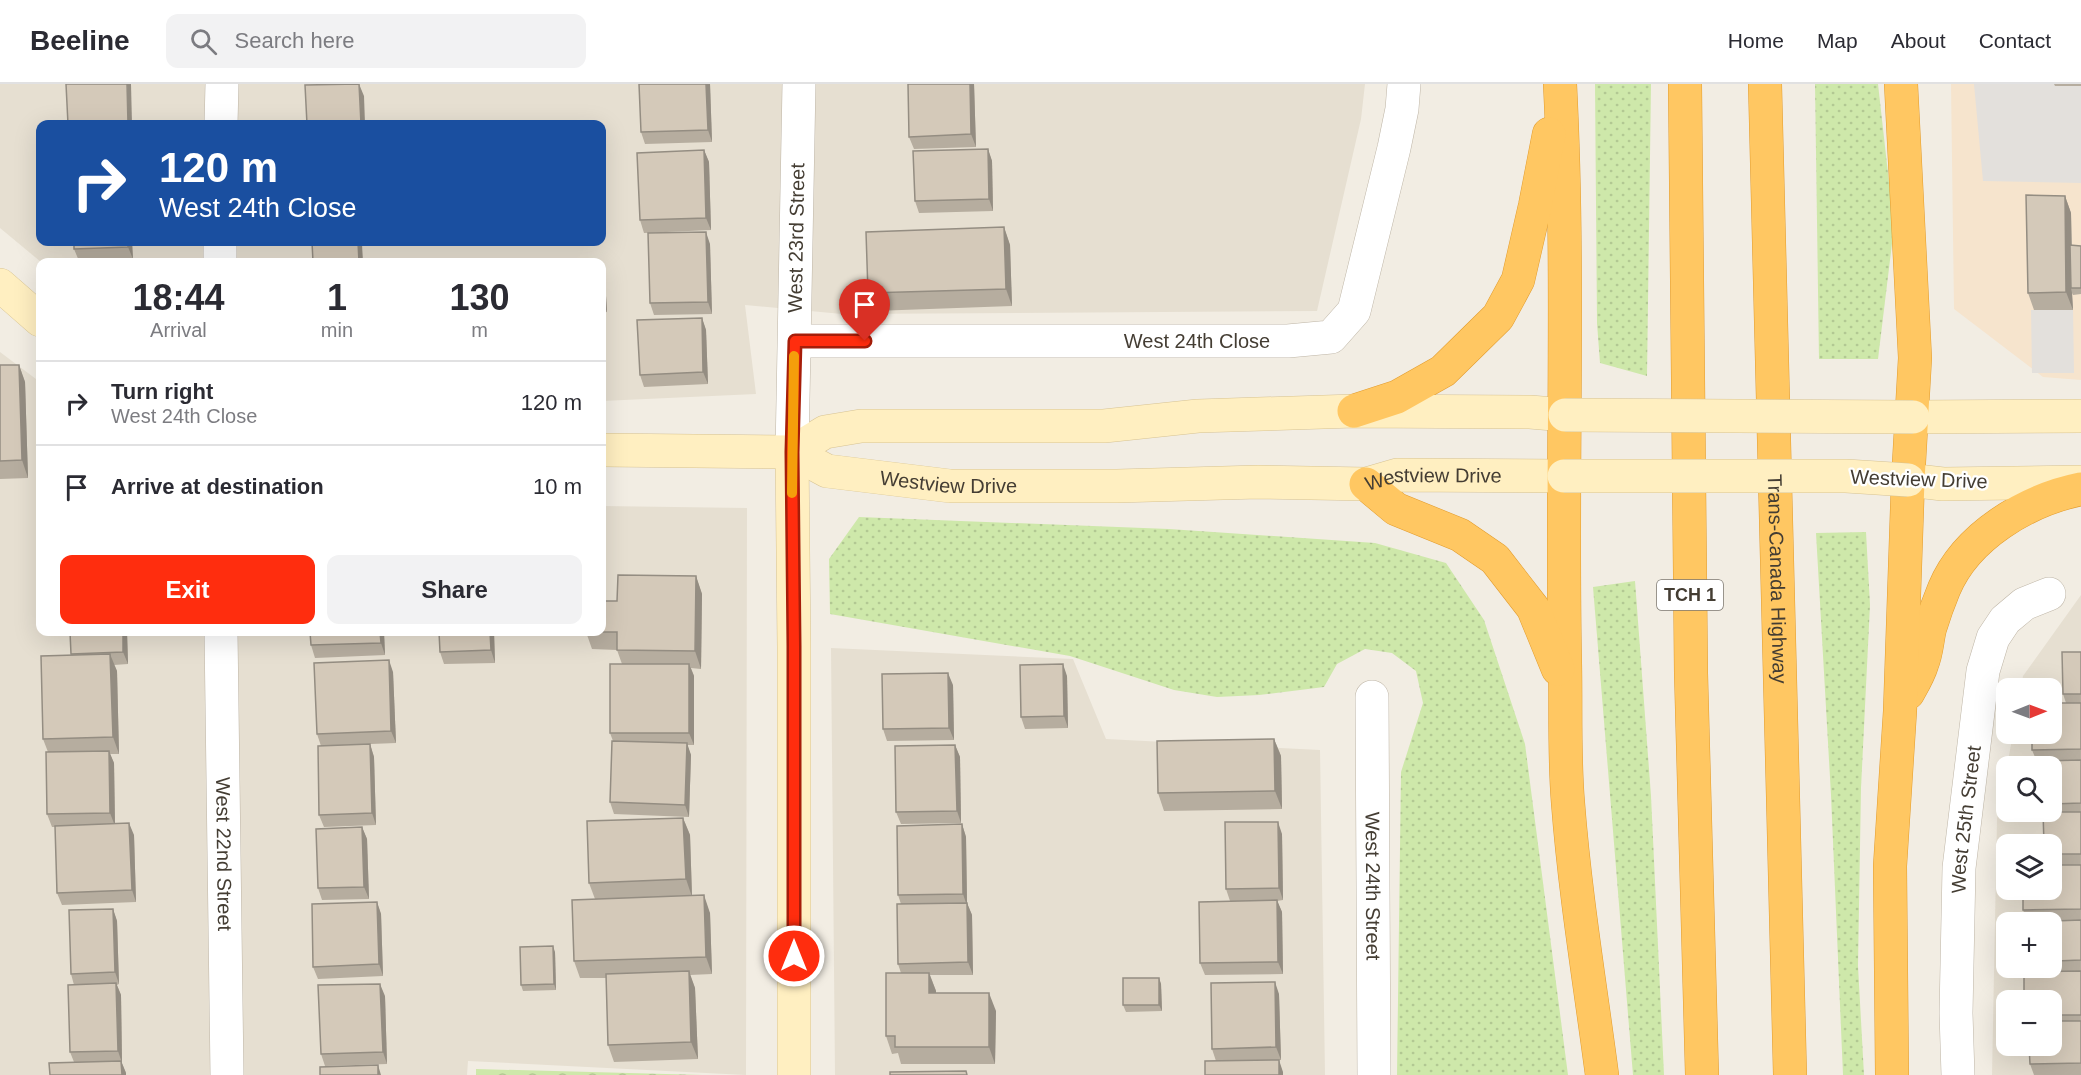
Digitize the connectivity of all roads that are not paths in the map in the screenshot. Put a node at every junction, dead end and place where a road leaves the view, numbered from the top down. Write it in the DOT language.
graph roads {
  1 [pos="222,84"];
  2 [pos="799,84"];
  3 [pos="1404,84"];
  4 [pos="1559,84"];
  5 [pos="1685,84"];
  6 [pos="1765,84"];
  7 [pos="1900,84"];
  8 [pos="221,120"];
  9 [pos="0,285"];
  10 [pos="36,316"];
  11 [pos="795,341"];
  12 [pos="1354,411"];
  13 [pos="1565,415"];
  14 [pos="2081,416"];
  15 [pos="1912,417"];
  16 [pos="606,450"];
  17 [pos="792,452"];
  18 [pos="1564,476"];
  19 [pos="1908,480"];
  20 [pos="2081,482"];
  21 [pos="1366,484"];
  22 [pos="2081,489"];
  23 [pos="2049,594"];
  24 [pos="221,636"];
  25 [pos="1372,697"];
  26 [pos="1900,711"];
  27 [pos="1566,718"];
  28 [pos="227,1075"];
  29 [pos="794,1075"];
  30 [pos="1374,1075"];
  31 [pos="1602,1075"];
  32 [pos="1702,1075"];
  33 [pos="1790,1075"];
  34 [pos="1892,1075"];
  35 [pos="1958,1075"];
  1 -- 8 [label="street"];
  2 -- 11 [label="street, West 23rd Street"];
  3 -- 11 [label="street, West 24th Close"];
  4 -- 12 [label="highway"];
  4 -- 13 [label="highway"];
  5 -- 32 [label="highway, TCH 1"];
  6 -- 33 [label="highway, Trans-Canada Highway"];
  7 -- 15 [label="highway"];
  9 -- 10 [label="main road"];
  11 -- 17 [label="street, West 23rd Street"];
  12 -- 13 [label="main road"];
  12 -- 17 [label="main road"];
  13 -- 15 [label="main road, bridge"];
  13 -- 18 [label="highway"];
  14 -- 15 [label="main road"];
  15 -- 19 [label="highway"];
  16 -- 17 [label="main road, Westview Drive"];
  17 -- 21 [label="main road, Westview Drive"];
  17 -- 29 [label="main road, West 23rd Street"];
  18 -- 19 [label="main road, Westview Drive, bridge"];
  18 -- 21 [label="main road, Westview Drive"];
  18 -- 27 [label="highway"];
  19 -- 20 [label="main road, Westview Drive"];
  19 -- 26 [label="highway"];
  21 -- 27 [label="highway"];
  22 -- 26 [label="highway"];
  23 -- 35 [label="street, West 25th Street"];
  24 -- 28 [label="street, West 22nd Street"];
  25 -- 30 [label="street, West 24th Street"];
  26 -- 34 [label="highway"];
  27 -- 31 [label="highway"];
}
